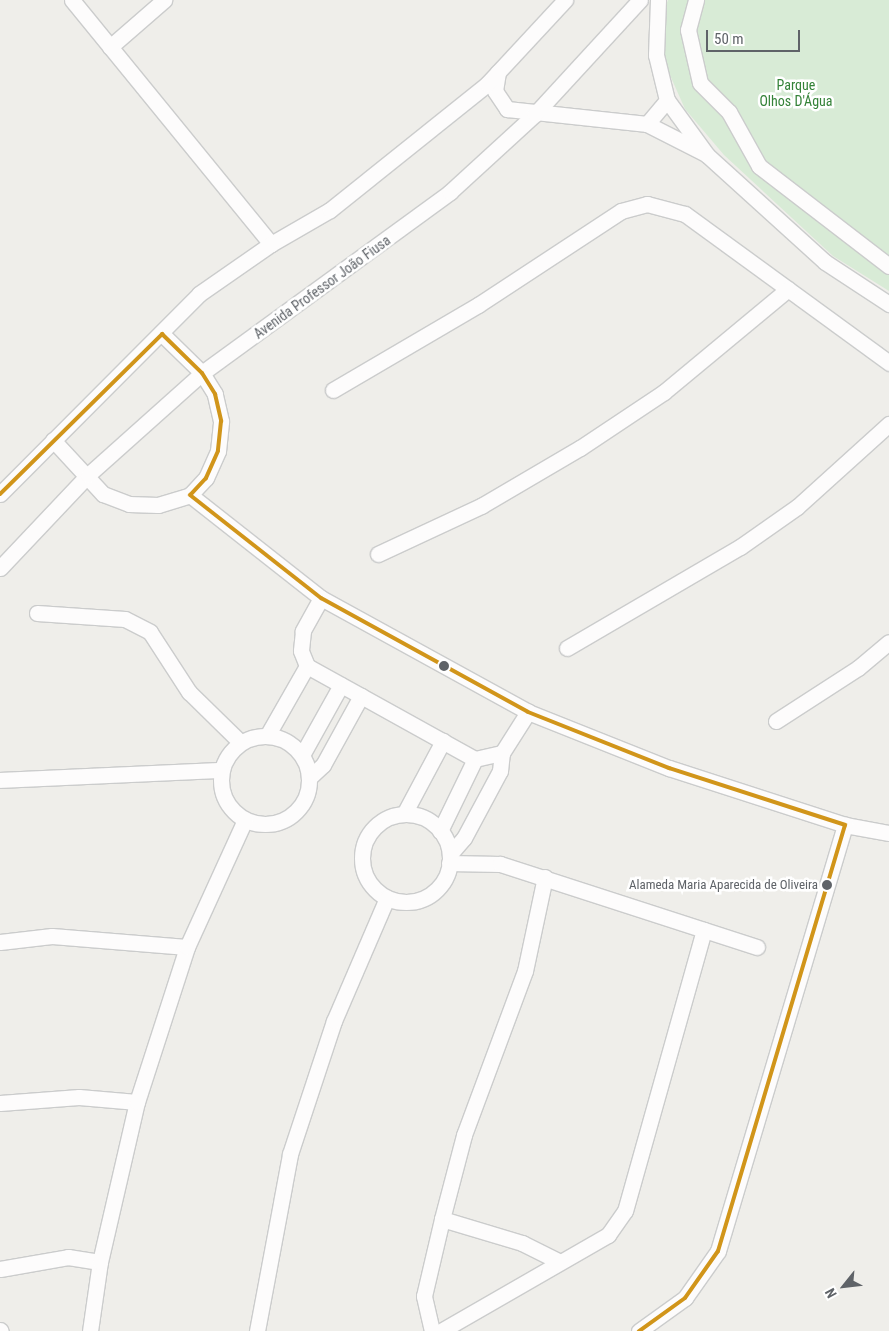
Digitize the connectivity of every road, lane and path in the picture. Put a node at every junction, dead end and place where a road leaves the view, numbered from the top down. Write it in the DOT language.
graph roads {
  1 [pos="72,0"];
  2 [pos="164,0"];
  3 [pos="565,0"];
  4 [pos="640,0"];
  5 [pos="658,0"];
  6 [pos="696,0"];
  7 [pos="110,47"];
  8 [pos="498,72"];
  9 [pos="667,100"];
  10 [pos="535,114"];
  11 [pos="647,124"];
  12 [pos="707,155"];
  13 [pos="271,244"];
  14 [pos="889,266"];
  15 [pos="788,290"];
  16 [pos="889,304"];
  17 [pos="162,334"];
  18 [pos="889,362"];
  19 [pos="202,374"];
  20 [pos="333,390"];
  21 [pos="889,424"];
  22 [pos="53,440"];
  23 [pos="88,475"];
  24 [pos="0,494"];
  25 [pos="190,496"];
  26 [pos="378,554"];
  27 [pos="0,568"];
  28 [pos="321,598"];
  29 [pos="37,613"];
  30 [pos="889,642"];
  31 [pos="567,648"];
  32 [pos="307,666"];
  33 [pos="341,685"];
  34 [pos="362,696"];
  35 [pos="528,712"];
  36 [pos="776,721"];
  37 [pos="267,736"];
  38 [pos="443,741"];
  39 [pos="240,742"];
  40 [pos="502,753"];
  41 [pos="302,755"];
  42 [pos="476,759"];
  43 [pos="222,770"];
  44 [pos="310,777"];
  45 [pos="0,780"];
  46 [pos="404,814"];
  47 [pos="245,820"];
  48 [pos="844,825"];
  49 [pos="440,831"];
  50 [pos="889,833"];
  51 [pos="450,858"];
  52 [pos="545,877"];
  53 [pos="387,898"];
  54 [pos="704,930"];
  55 [pos="0,942"];
  56 [pos="187,947"];
  57 [pos="757,947"];
  58 [pos="136,1102"];
  59 [pos="0,1103"];
  60 [pos="442,1219"];
  61 [pos="100,1262"];
  62 [pos="560,1262"];
  63 [pos="0,1269"];
  64 [pos="90,1331"];
  65 [pos="257,1331"];
  66 [pos="432,1331"];
  67 [pos="441,1331"];
  68 [pos="639,1331"];
  1 -- 7 [label="street"];
  2 -- 7 [label="street"];
  3 -- 8 [label="street"];
  4 -- 10 [label="street, Avenida Professor João Fiusa"];
  5 -- 9 [label="street"];
  6 -- 14 [label="street"];
  7 -- 13 [label="street"];
  8 -- 10 [label="street"];
  8 -- 13 [label="street"];
  9 -- 11 [label="street"];
  9 -- 12 [label="street"];
  10 -- 11 [label="street"];
  10 -- 19 [label="street, Avenida Professor João Fiusa"];
  11 -- 12 [label="street"];
  12 -- 16 [label="street"];
  13 -- 17 [label="street"];
  15 -- 18 [label="street"];
  15 -- 20 [label="street"];
  15 -- 26 [label="street"];
  17 -- 19 [label="street"];
  17 -- 22 [label="street"];
  19 -- 23 [label="street, Avenida Professor João Fiusa"];
  19 -- 25 [label="street"];
  21 -- 31 [label="street"];
  22 -- 23 [label="street"];
  22 -- 24 [label="street"];
  23 -- 25 [label="street"];
  23 -- 27 [label="street, Avenida Professor João Fiusa"];
  25 -- 28 [label="street"];
  28 -- 32 [label="street"];
  28 -- 35 [label="street"];
  29 -- 39 [label="street"];
  30 -- 36 [label="street"];
  32 -- 33 [label="street"];
  32 -- 37 [label="street"];
  33 -- 34 [label="street"];
  33 -- 41 [label="street"];
  34 -- 38 [label="street"];
  34 -- 44 [label="street"];
  35 -- 40 [label="street"];
  35 -- 48 [label="street"];
  37 -- 39 [label="street"];
  37 -- 41 [label="street"];
  38 -- 42 [label="street"];
  38 -- 46 [label="street"];
  39 -- 43 [label="street"];
  40 -- 42 [label="street"];
  40 -- 51 [label="street"];
  41 -- 44 [label="street"];
  42 -- 49 [label="street"];
  43 -- 45 [label="street"];
  43 -- 47 [label="street"];
  44 -- 47 [label="street"];
  46 -- 49 [label="street"];
  46 -- 53 [label="street"];
  47 -- 56 [label="street"];
  48 -- 50 [label="street"];
  48 -- 68 [label="street"];
  49 -- 51 [label="street"];
  51 -- 52 [label="street"];
  51 -- 53 [label="street"];
  52 -- 54 [label="street"];
  52 -- 60 [label="street"];
  53 -- 65 [label="street"];
  54 -- 57 [label="street"];
  54 -- 62 [label="street"];
  55 -- 56 [label="street"];
  56 -- 58 [label="street"];
  58 -- 59 [label="street"];
  58 -- 61 [label="street"];
  60 -- 62 [label="street"];
  60 -- 66 [label="street"];
  61 -- 63 [label="street"];
  61 -- 64 [label="street"];
  62 -- 67 [label="street"];
}
